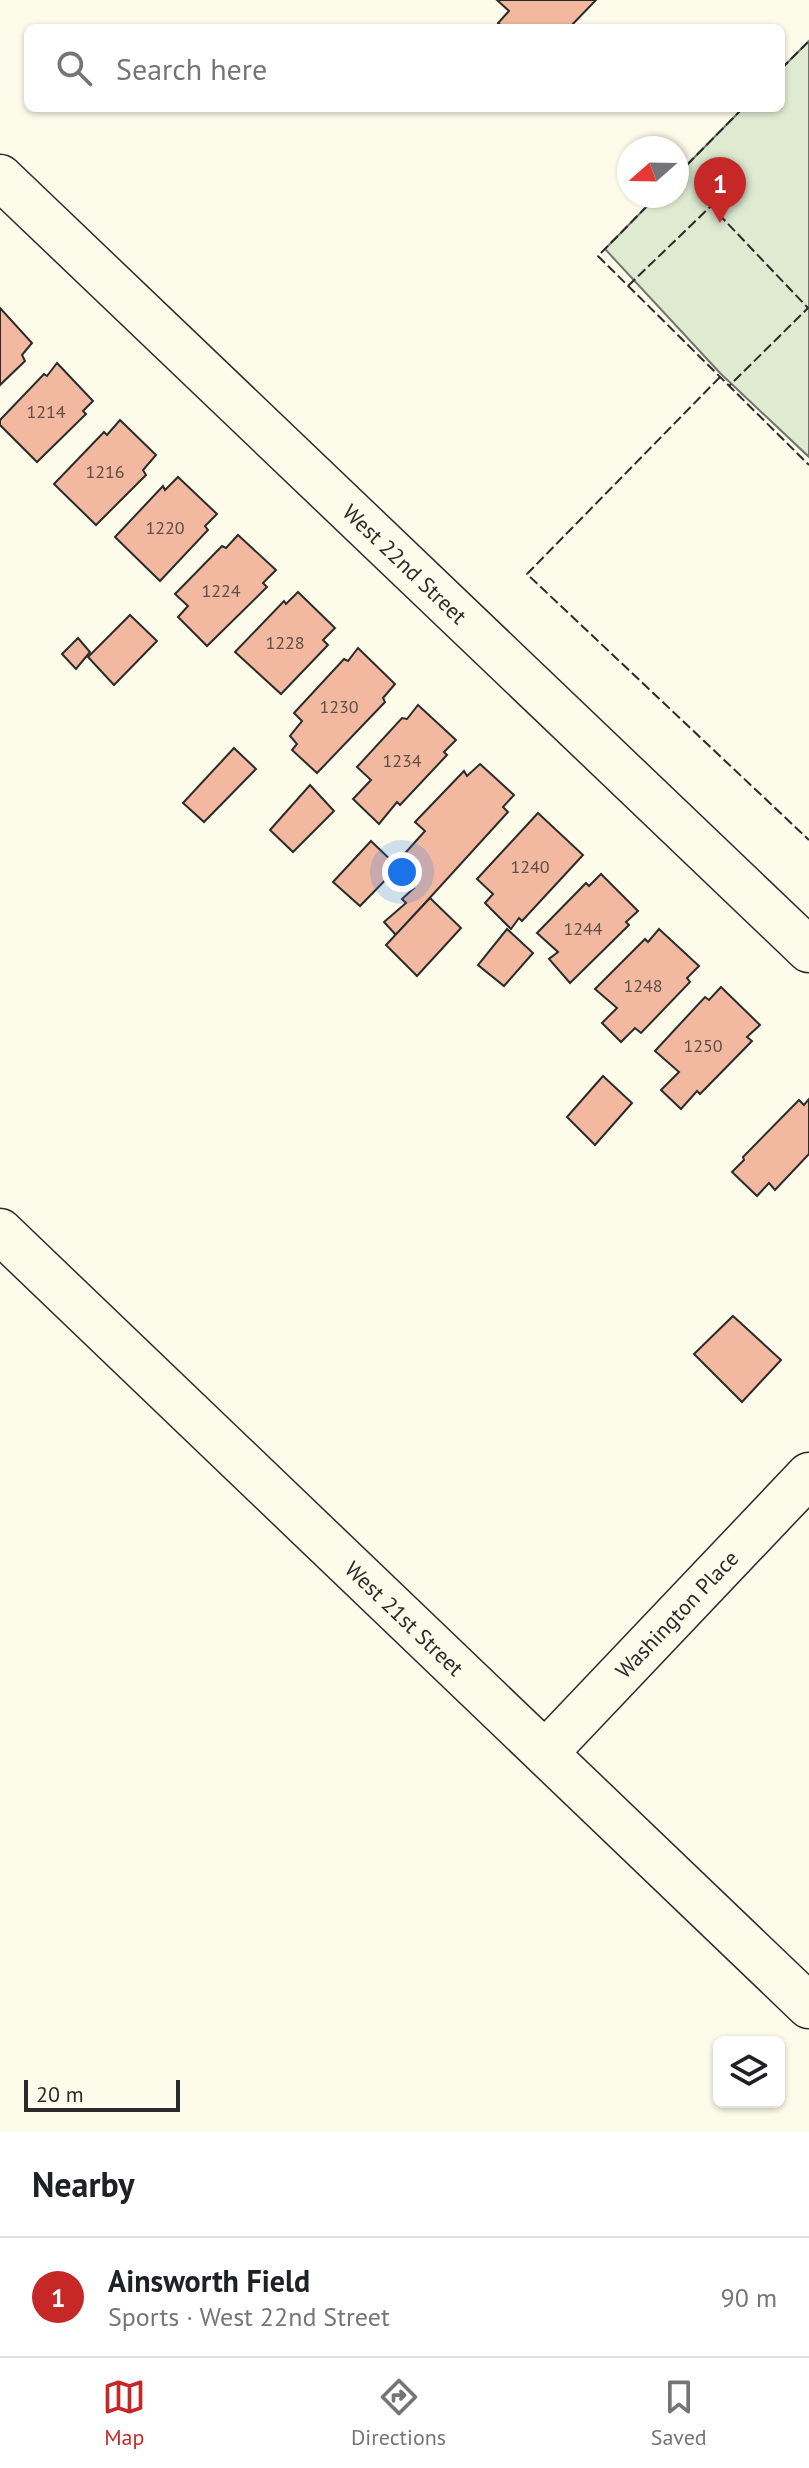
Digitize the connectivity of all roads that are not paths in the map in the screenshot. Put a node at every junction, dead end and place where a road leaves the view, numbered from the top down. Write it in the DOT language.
graph roads {
  1 [pos="0,177"];
  2 [pos="809,950"];
  3 [pos="0,1231"];
  4 [pos="809,1475"];
  5 [pos="546,1752"];
  6 [pos="809,2006"];
  1 -- 2 [label="street, West 22nd Street"];
  3 -- 5 [label="street, West 21st Street"];
  4 -- 5 [label="street, Washington Place"];
  5 -- 6 [label="street, West 21st Street"];
}
